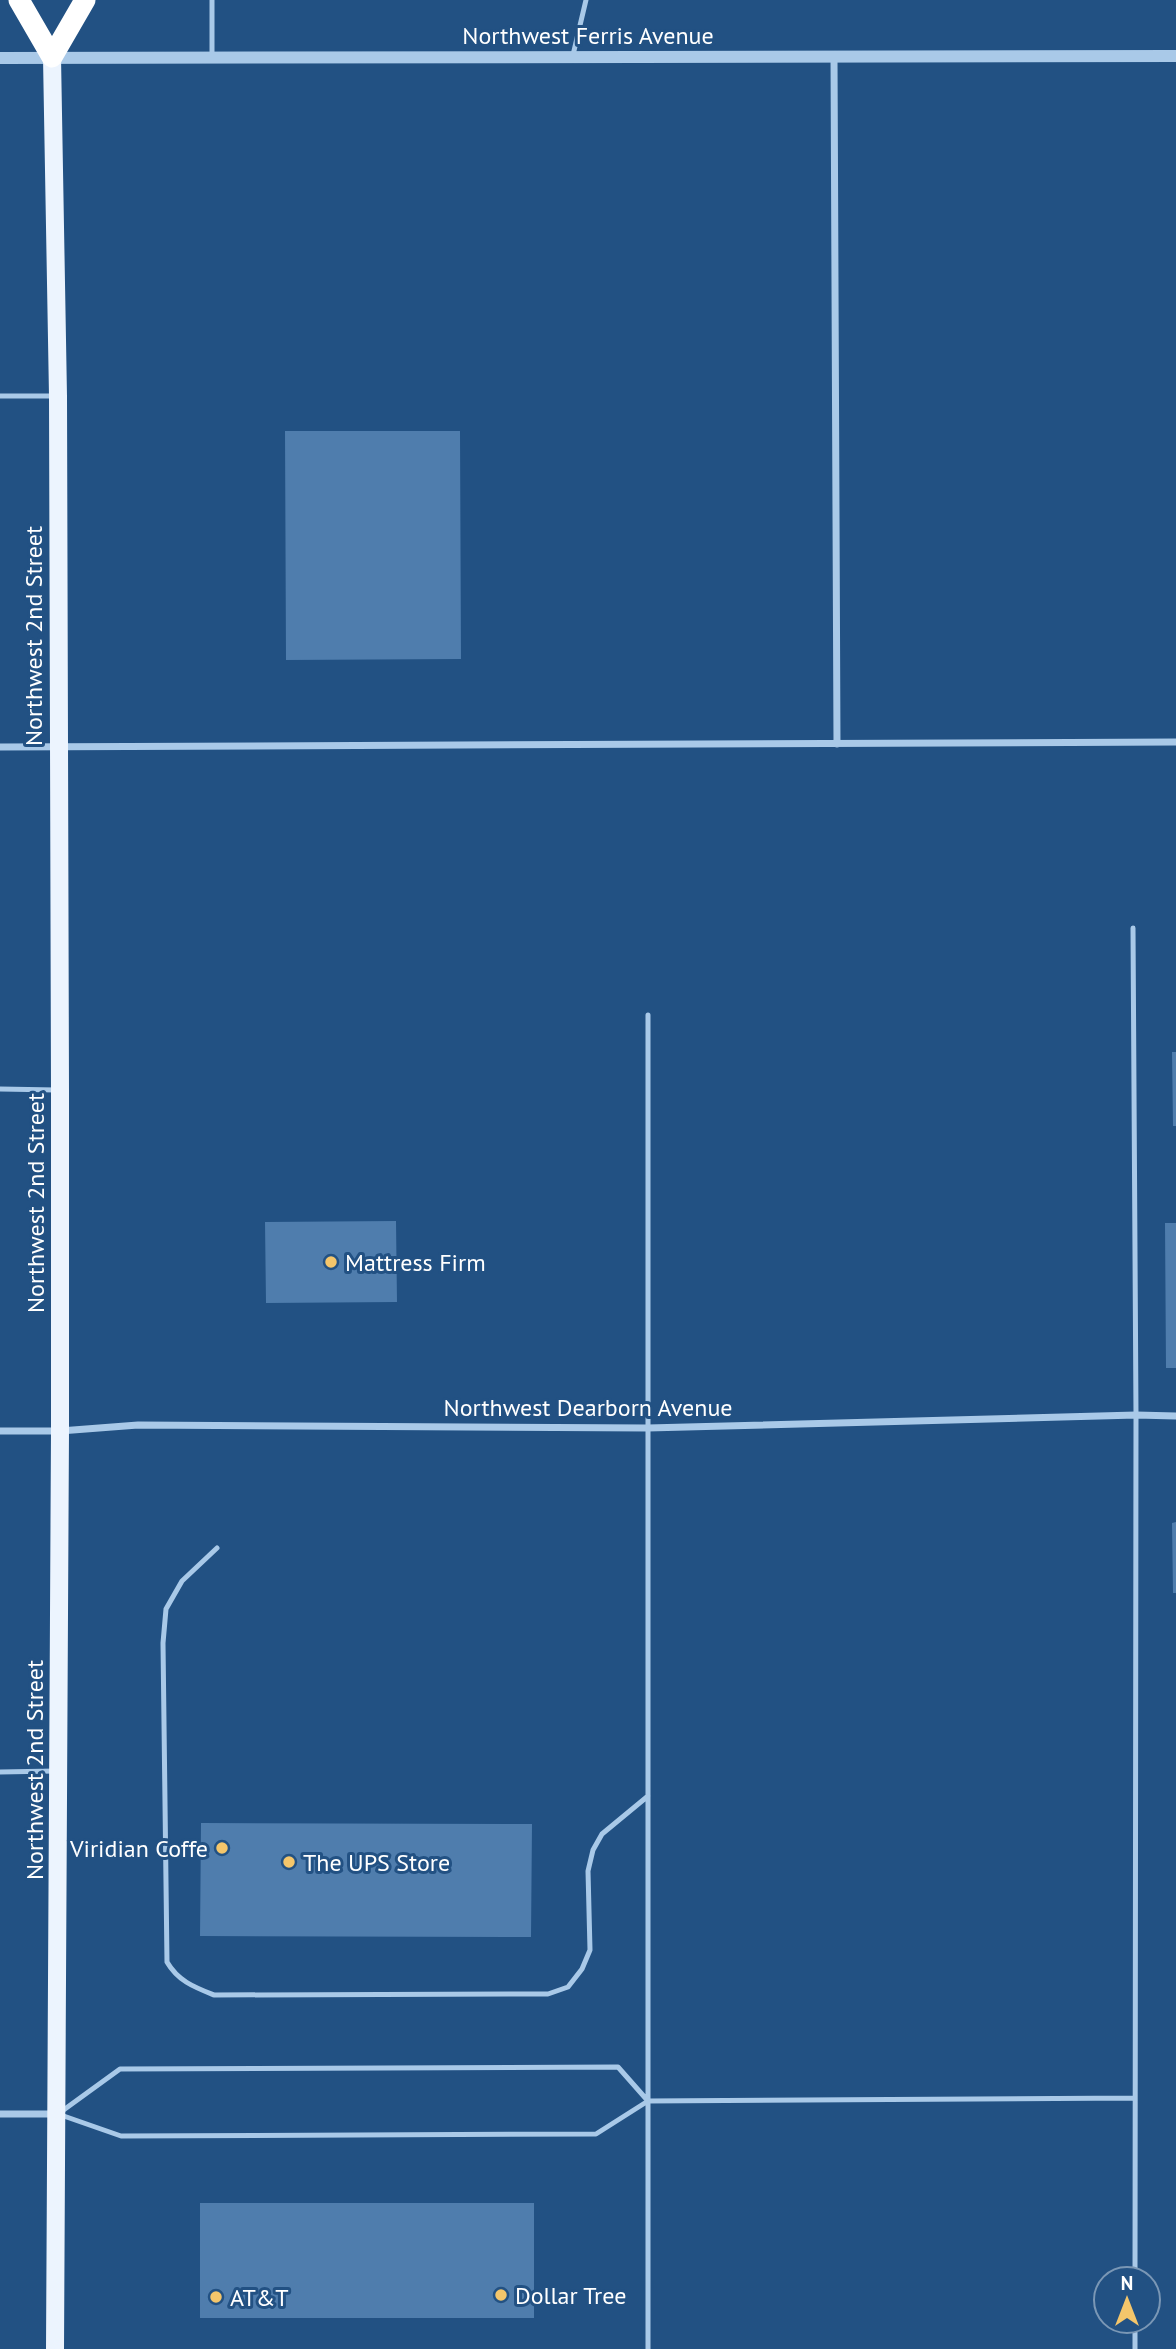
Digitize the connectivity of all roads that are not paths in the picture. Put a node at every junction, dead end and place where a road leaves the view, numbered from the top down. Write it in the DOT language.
graph roads {
  1 [pos="19,0"];
  2 [pos="85,0"];
  3 [pos="212,0"];
  4 [pos="586,0"];
  5 [pos="212,56"];
  6 [pos="834,56"];
  7 [pos="1176,56"];
  8 [pos="52,57"];
  9 [pos="572,57"];
  10 [pos="0,58"];
  11 [pos="0,396"];
  12 [pos="58,396"];
  13 [pos="1176,742"];
  14 [pos="837,744"];
  15 [pos="0,747"];
  16 [pos="58,747"];
  17 [pos="1133,929"];
  18 [pos="648,1015"];
  19 [pos="0,1089"];
  20 [pos="60,1090"];
  21 [pos="1136,1415"];
  22 [pos="1176,1416"];
  23 [pos="648,1428"];
  24 [pos="0,1431"];
  25 [pos="60,1431"];
  26 [pos="217,1548"];
  27 [pos="59,1771"];
  28 [pos="0,1772"];
  29 [pos="648,1796"];
  30 [pos="1135,2098"];
  31 [pos="648,2101"];
  32 [pos="0,2114"];
  33 [pos="58,2114"];
  34 [pos="1135,2265"];
  35 [pos="55,2349"];
  36 [pos="648,2349"];
  1 -- 8 [label="highway"];
  2 -- 8 [label="highway"];
  3 -- 5 [label="lane"];
  4 -- 9 [label="lane"];
  5 -- 8 [label="street, Northwest Ferris Avenue"];
  5 -- 9 [label="street, Northwest Ferris Avenue"];
  6 -- 7 [label="street, Northwest Ferris Avenue"];
  6 -- 9 [label="street, Northwest Ferris Avenue"];
  6 -- 14 [label="street"];
  8 -- 10 [label="street, Northwest Ferris Avenue"];
  8 -- 12 [label="main road, Northwest 2nd Street"];
  11 -- 12 [label="lane"];
  12 -- 16 [label="main road, Northwest 2nd Street"];
  13 -- 14 [label="street"];
  14 -- 16 [label="street"];
  15 -- 16 [label="street"];
  16 -- 20 [label="main road, Northwest 2nd Street"];
  17 -- 21 [label="lane"];
  18 -- 23 [label="lane"];
  19 -- 20 [label="lane"];
  20 -- 25 [label="main road, Northwest 2nd Street"];
  21 -- 22 [label="street, Northwest Dearborn Avenue"];
  21 -- 23 [label="street, Northwest Dearborn Avenue"];
  21 -- 30 [label="lane"];
  23 -- 25 [label="street, Northwest Dearborn Avenue"];
  23 -- 29 [label="lane"];
  24 -- 25 [label="street, Northwest Dearborn Avenue"];
  25 -- 27 [label="main road, Northwest 2nd Street"];
  26 -- 29 [label="lane"];
  27 -- 28 [label="lane"];
  27 -- 33 [label="main road, Northwest 2nd Street"];
  29 -- 31 [label="lane"];
  30 -- 31 [label="lane"];
  30 -- 34 [label="lane"];
  31 -- 33 [label="lane"];
  31 -- 33 [label="lane"];
  31 -- 36 [label="lane"];
  32 -- 33 [label="street"];
  33 -- 35 [label="main road, Northwest 2nd Street"];
}
